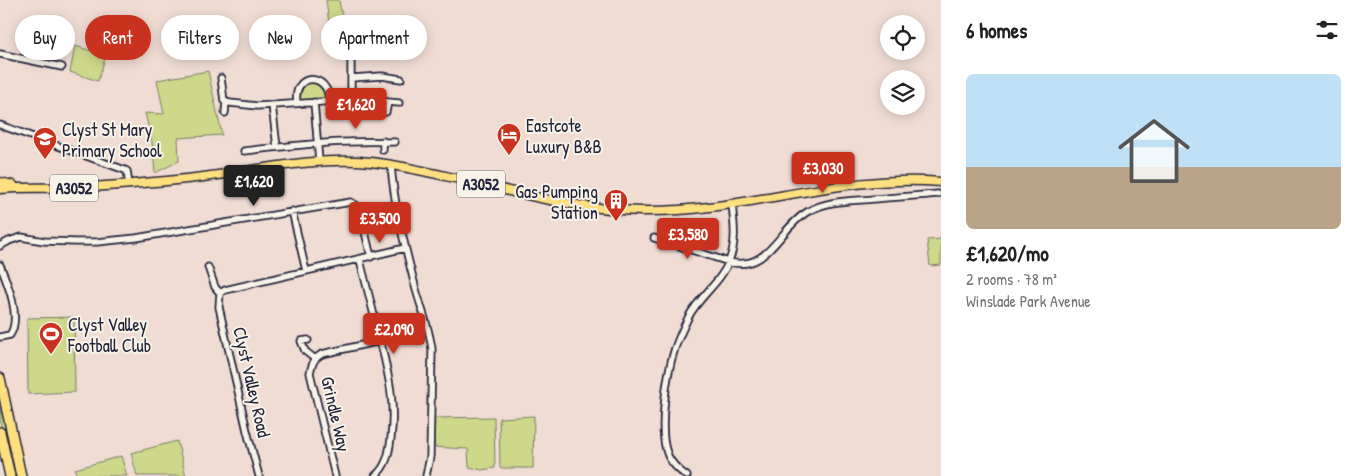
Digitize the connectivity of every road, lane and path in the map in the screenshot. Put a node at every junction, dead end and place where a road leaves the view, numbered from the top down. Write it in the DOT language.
graph roads {
  1 [pos="0,54"];
  2 [pos="351,62"];
  3 [pos="62,67"];
  4 [pos="221,78"];
  5 [pos="351,78"];
  6 [pos="402,79"];
  7 [pos="351,100"];
  8 [pos="329,101"];
  9 [pos="226,102"];
  10 [pos="314,102"];
  11 [pos="388,102"];
  12 [pos="297,103"];
  13 [pos="399,103"];
  14 [pos="272,105"];
  15 [pos="386,112"];
  16 [pos="225,113"];
  17 [pos="0,125"];
  18 [pos="383,141"];
  19 [pos="395,142"];
  20 [pos="318,144"];
  21 [pos="277,147"];
  22 [pos="382,150"];
  23 [pos="244,151"];
  24 [pos="319,161"];
  25 [pos="391,165"];
  26 [pos="0,182"];
  27 [pos="941,182"];
  28 [pos="129,185"];
  29 [pos="20,187"];
  30 [pos="0,189"];
  31 [pos="938,194"];
  32 [pos="732,204"];
  33 [pos="292,211"];
  34 [pos="654,238"];
  35 [pos="0,246"];
  36 [pos="406,248"];
  37 [pos="371,257"];
  38 [pos="360,260"];
  39 [pos="729,262"];
  40 [pos="0,265"];
  41 [pos="208,267"];
  42 [pos="306,271"];
  43 [pos="220,293"];
  44 [pos="0,337"];
  45 [pos="302,341"];
  46 [pos="380,341"];
  47 [pos="314,359"];
  48 [pos="0,378"];
  49 [pos="0,432"];
  50 [pos="10,476"];
  51 [pos="21,476"];
  52 [pos="259,476"];
  53 [pos="335,476"];
  54 [pos="375,476"];
  55 [pos="426,476"];
  56 [pos="687,476"];
  1 -- 3 [label="street"];
  2 -- 5 [label="street"];
  4 -- 9 [label="street"];
  5 -- 6 [label="street"];
  5 -- 7 [label="street"];
  7 -- 8 [label="street"];
  7 -- 11 [label="street"];
  8 -- 10 [label="street"];
  8 -- 12 [label="street"];
  9 -- 14 [label="street"];
  9 -- 16 [label="street"];
  10 -- 12 [label="street"];
  10 -- 20 [label="street"];
  11 -- 13 [label="street"];
  11 -- 15 [label="street"];
  12 -- 14 [label="street"];
  14 -- 21 [label="street"];
  17 -- 28 [label="street"];
  18 -- 19 [label="street"];
  18 -- 20 [label="street"];
  18 -- 22 [label="street"];
  20 -- 21 [label="street"];
  20 -- 24 [label="street"];
  21 -- 23 [label="street"];
  24 -- 25 [label="main road, A3052"];
  24 -- 28 [label="main road, A3052"];
  25 -- 32 [label="main road, A3052"];
  25 -- 36 [label="street"];
  26 -- 29 [label="main road, A3052"];
  27 -- 32 [label="main road, A3052"];
  28 -- 29 [label="main road, A3052"];
  29 -- 30 [label="main road, A3052"];
  31 -- 39 [label="street"];
  32 -- 39 [label="street"];
  33 -- 35 [label="street"];
  33 -- 37 [label="street"];
  33 -- 42 [label="street"];
  34 -- 39 [label="street"];
  36 -- 37 [label="street"];
  36 -- 55 [label="street"];
  37 -- 38 [label="street"];
  38 -- 42 [label="street"];
  38 -- 46 [label="street"];
  39 -- 56 [label="street"];
  40 -- 44 [label="street"];
  41 -- 43 [label="street, Clyst Valley Road"];
  42 -- 43 [label="street"];
  43 -- 52 [label="street, Clyst Valley Road"];
  45 -- 47 [label="street, Grindle Way"];
  46 -- 47 [label="street, Grindle Way"];
  46 -- 54 [label="street"];
  47 -- 53 [label="street, Grindle Way"];
  48 -- 51 [label="highway"];
  49 -- 50 [label="highway"];
}
